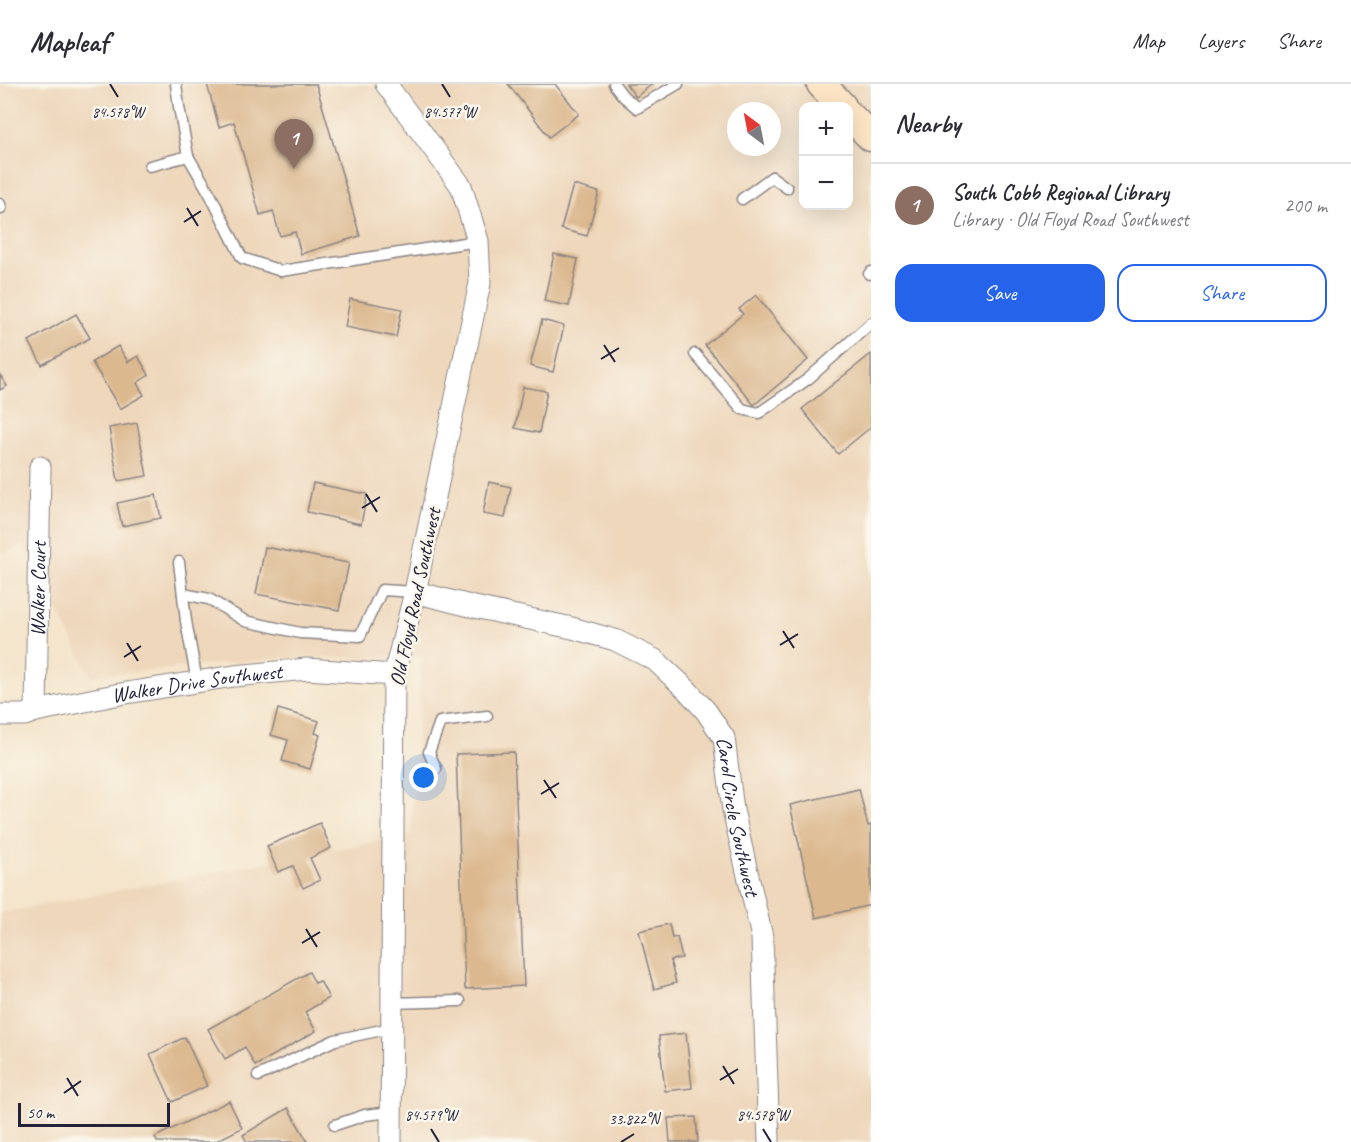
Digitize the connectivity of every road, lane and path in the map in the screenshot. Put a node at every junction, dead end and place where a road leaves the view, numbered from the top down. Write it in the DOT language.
graph roads {
  1 [pos="176,84"];
  2 [pos="386,84"];
  3 [pos="614,84"];
  4 [pos="678,84"];
  5 [pos="820,84"];
  6 [pos="838,102"];
  7 [pos="853,118"];
  8 [pos="871,137"];
  9 [pos="188,156"];
  10 [pos="150,166"];
  11 [pos="787,188"];
  12 [pos="742,199"];
  13 [pos="478,241"];
  14 [pos="871,322"];
  15 [pos="695,354"];
  16 [pos="40,467"];
  17 [pos="179,562"];
  18 [pos="416,591"];
  19 [pos="183,594"];
  20 [pos="394,675"];
  21 [pos="197,682"];
  22 [pos="36,711"];
  23 [pos="0,715"];
  24 [pos="487,716"];
  25 [pos="436,768"];
  26 [pos="460,1000"];
  27 [pos="391,1004"];
  28 [pos="391,1028"];
  29 [pos="258,1076"];
  30 [pos="391,1112"];
  31 [pos="335,1125"];
  32 [pos="391,1142"];
  33 [pos="769,1142"];
  1 -- 9 [label="lane"];
  2 -- 13 [label="street, Old Floyd Road Southwest"];
  3 -- 4 [label="lane"];
  5 -- 6 [label="main road"];
  7 -- 8 [label="main road"];
  9 -- 10 [label="lane"];
  9 -- 13 [label="lane"];
  11 -- 12 [label="lane"];
  13 -- 18 [label="street, Old Floyd Road Southwest"];
  14 -- 15 [label="lane"];
  16 -- 22 [label="street, Walker Court"];
  17 -- 19 [label="lane"];
  18 -- 19 [label="lane"];
  18 -- 20 [label="street, Old Floyd Road Southwest"];
  18 -- 33 [label="street, Carol Circle Southwest"];
  19 -- 21 [label="lane"];
  20 -- 21 [label="street, Walker Drive Southwest"];
  20 -- 27 [label="street, Old Floyd Road Southwest"];
  21 -- 22 [label="street, Walker Drive Southwest"];
  22 -- 23 [label="street, Walker Drive Southwest"];
  24 -- 25 [label="lane"];
  26 -- 27 [label="lane"];
  27 -- 28 [label="street, Old Floyd Road Southwest"];
  28 -- 29 [label="lane"];
  28 -- 30 [label="street, Old Floyd Road Southwest"];
  30 -- 31 [label="lane"];
  30 -- 32 [label="street, Old Floyd Road Southwest"];
}
